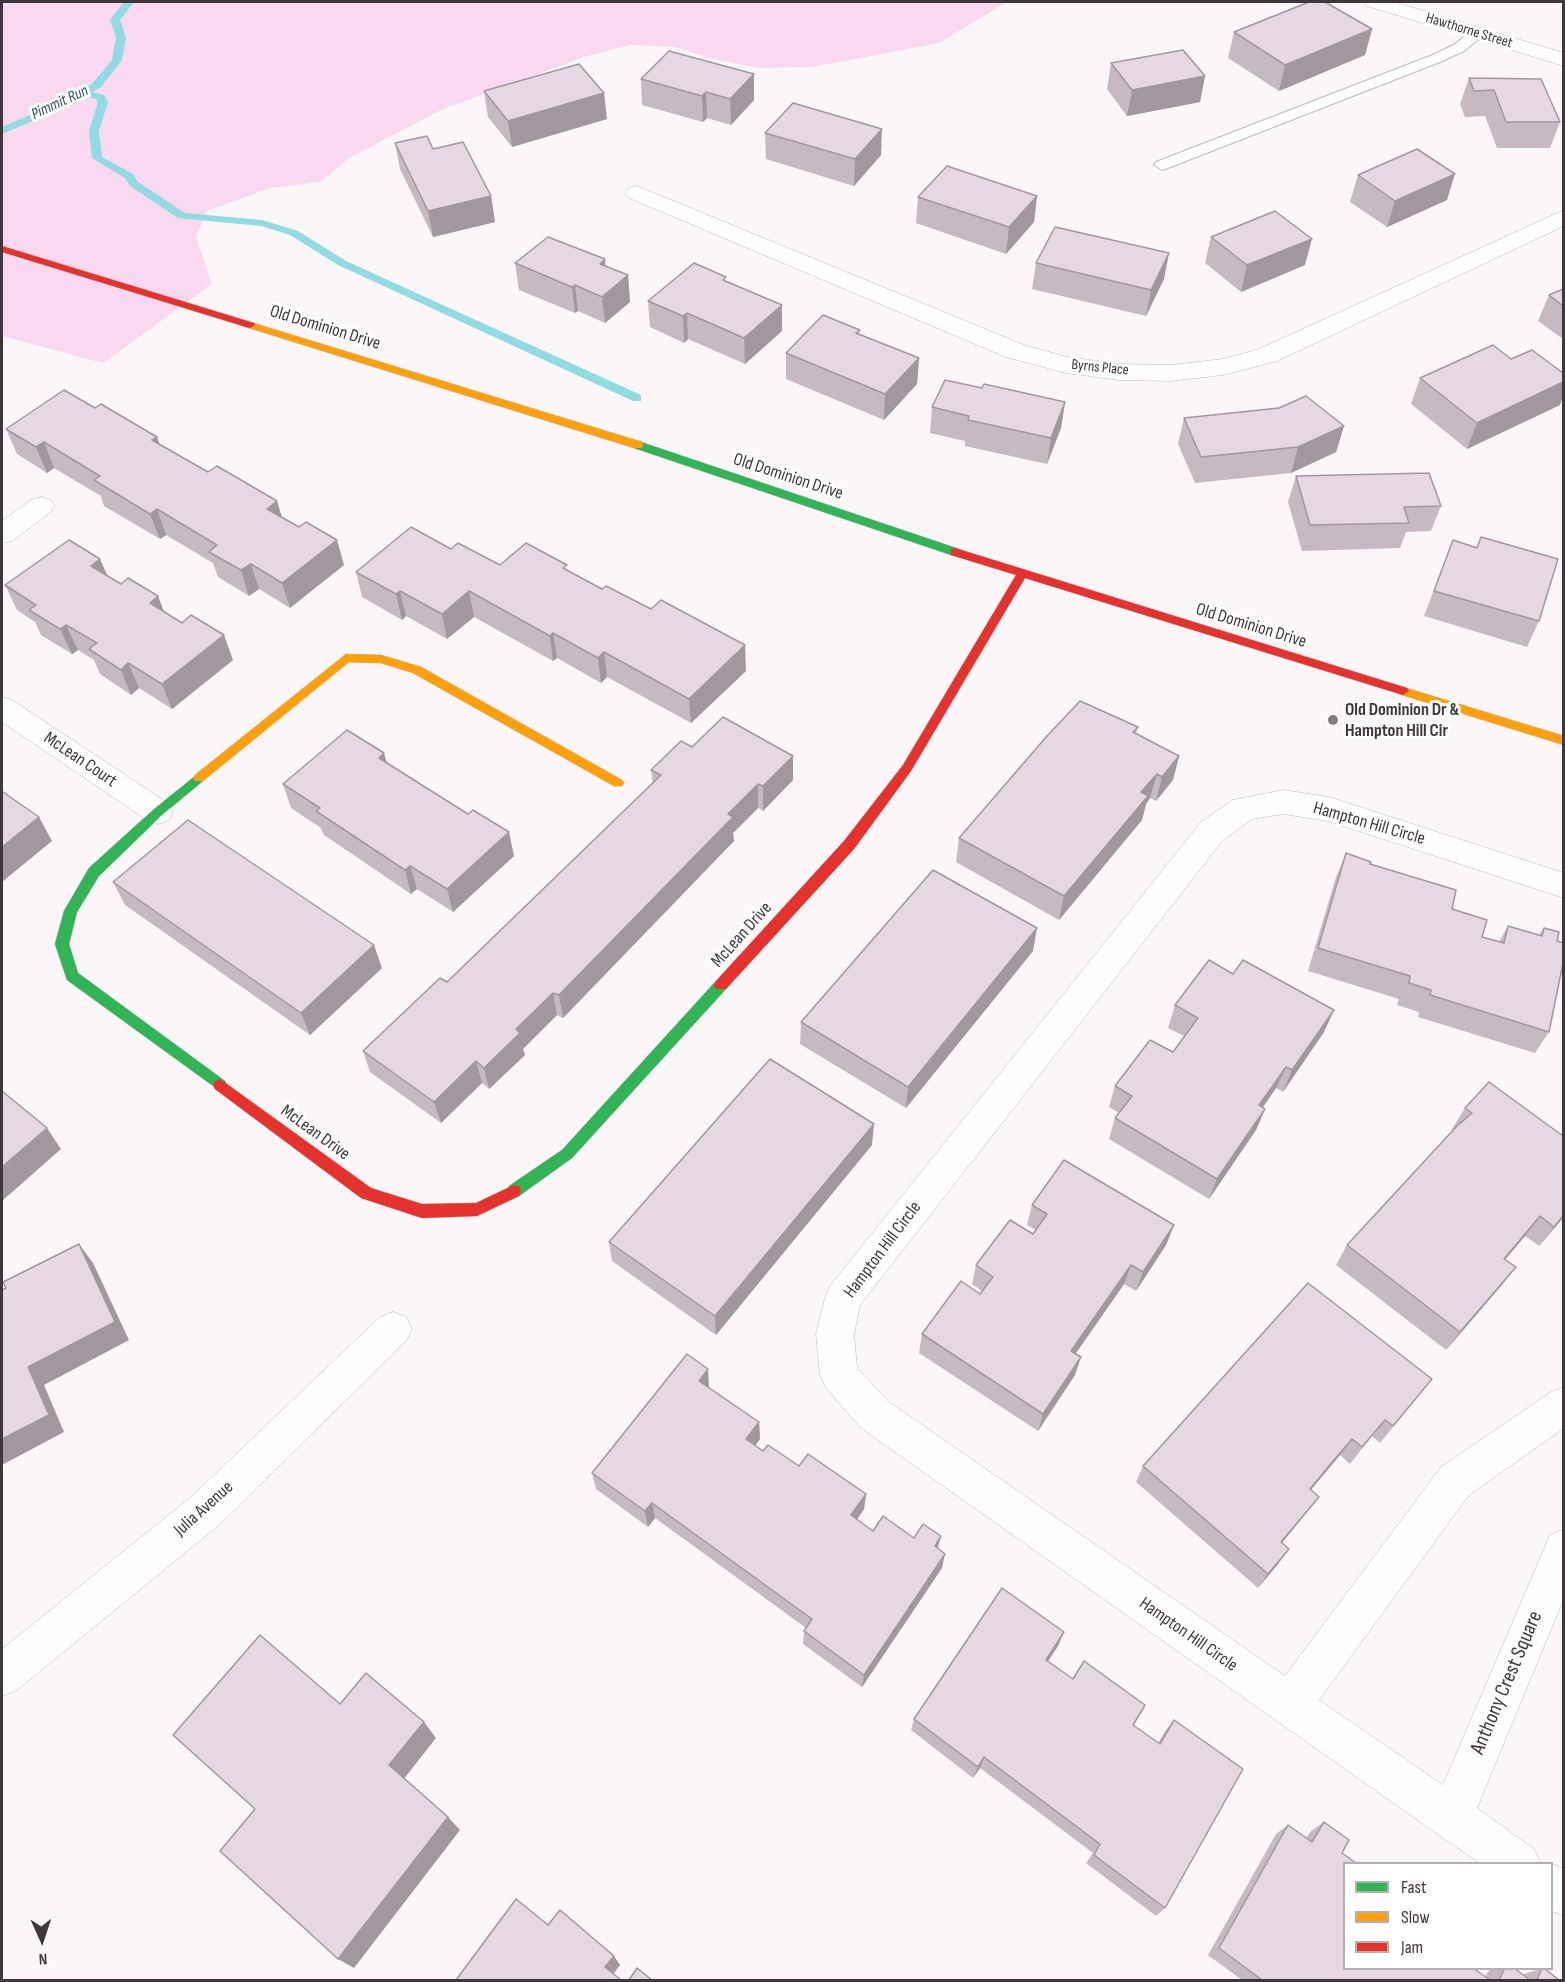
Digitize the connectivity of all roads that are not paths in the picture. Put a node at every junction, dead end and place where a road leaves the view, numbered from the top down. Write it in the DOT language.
graph roads {
  1 [pos="1374,2"];
  2 [pos="1476,34"];
  3 [pos="1563,60"];
  4 [pos="1162,165"];
  5 [pos="637,193"];
  6 [pos="1563,217"];
  7 [pos="2,249"];
  8 [pos="41,506"];
  9 [pos="2,534"];
  10 [pos="1022,574"];
  11 [pos="2,708"];
  12 [pos="1563,741"];
  13 [pos="618,783"];
  14 [pos="158,812"];
  15 [pos="1563,886"];
  16 [pos="393,1329"];
  17 [pos="1563,1405"];
  18 [pos="1563,1549"];
  19 [pos="2,1675"];
  20 [pos="1289,1706"];
  21 [pos="1451,1818"];
  22 [pos="1517,1862"];
  1 -- 2 [label="street, Hawthorne Street"];
  2 -- 3 [label="street, Hawthorne Street"];
  2 -- 4 [label="lane"];
  5 -- 6 [label="street, Byrns Place"];
  7 -- 10 [label="street, Old Dominion Drive"];
  8 -- 9 [label="street"];
  10 -- 12 [label="street, Old Dominion Drive"];
  10 -- 14 [label="street, McLean Drive"];
  11 -- 14 [label="street, McLean Court"];
  13 -- 14 [label="street, McLean Drive"];
  15 -- 20 [label="street, Hampton Hill Circle"];
  16 -- 19 [label="street, Julia Avenue"];
  17 -- 20 [label="street"];
  18 -- 21 [label="street, Anthony Crest Square"];
  20 -- 21 [label="street, Hampton Hill Circle"];
  21 -- 22 [label="street, Hampton Hill Circle"];
}
